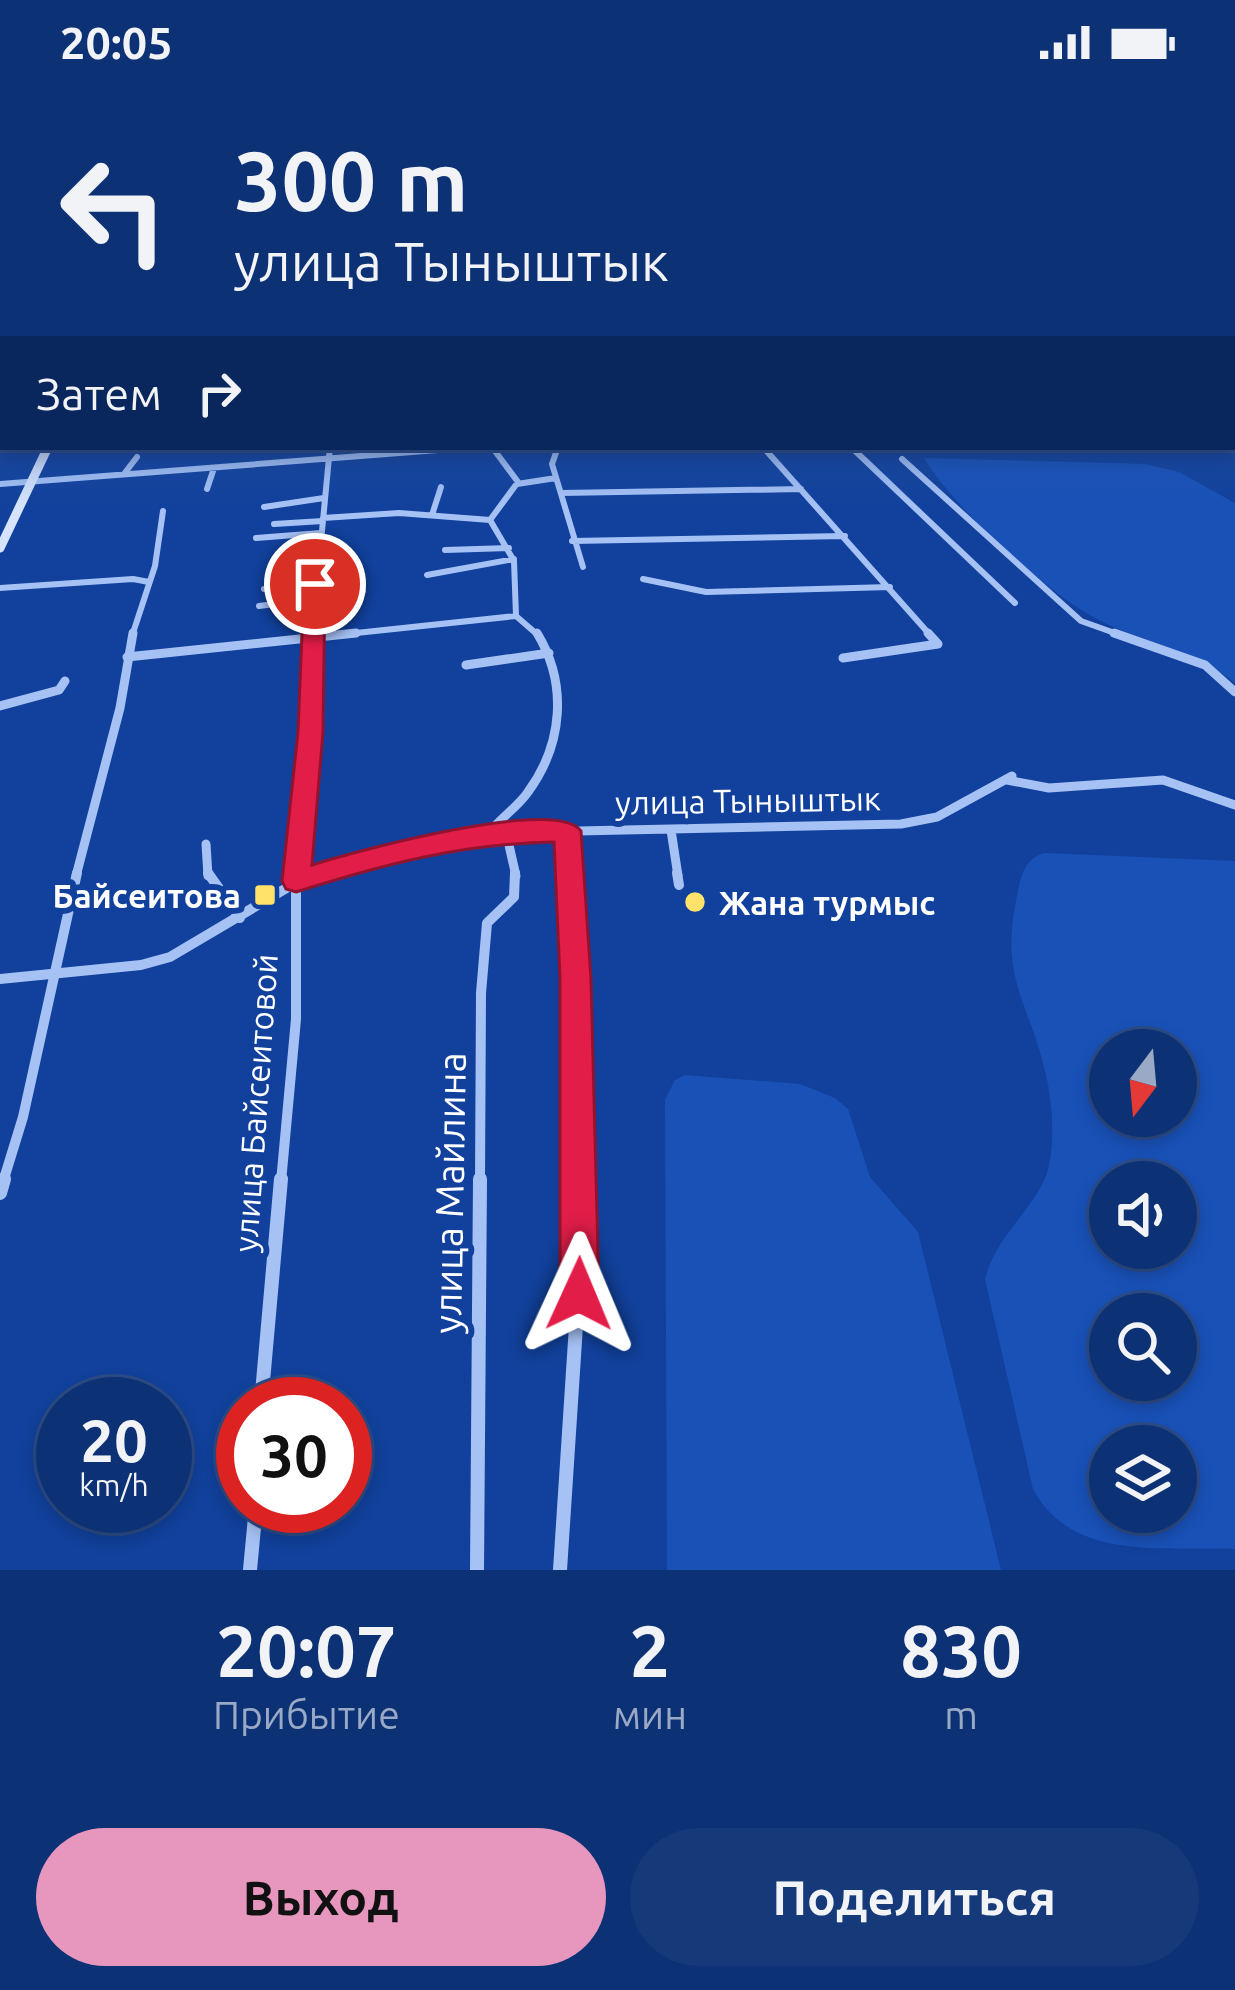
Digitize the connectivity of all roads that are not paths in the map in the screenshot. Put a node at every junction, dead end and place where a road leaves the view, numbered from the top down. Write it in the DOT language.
graph roads {
  1 [pos="46,450"];
  2 [pos="330,450"];
  3 [pos="456,450"];
  4 [pos="495,450"];
  5 [pos="556,450"];
  6 [pos="766,450"];
  7 [pos="853,450"];
  8 [pos="137,457"];
  9 [pos="329,459"];
  10 [pos="902,459"];
  11 [pos="214,468"];
  12 [pos="124,474"];
  13 [pos="556,478"];
  14 [pos="0,484"];
  15 [pos="29,484"];
  16 [pos="518,484"];
  17 [pos="441,487"];
  18 [pos="207,489"];
  19 [pos="801,489"];
  20 [pos="561,493"];
  21 [pos="324,498"];
  22 [pos="264,507"];
  23 [pos="163,511"];
  24 [pos="432,515"];
  25 [pos="323,519"];
  26 [pos="490,520"];
  27 [pos="274,524"];
  28 [pos="321,532"];
  29 [pos="845,536"];
  30 [pos="256,538"];
  31 [pos="572,541"];
  32 [pos="0,548"];
  33 [pos="508,548"];
  34 [pos="446,550"];
  35 [pos="514,559"];
  36 [pos="583,567"];
  37 [pos="427,574"];
  38 [pos="643,579"];
  39 [pos="149,582"];
  40 [pos="315,584"];
  41 [pos="890,587"];
  42 [pos="0,588"];
  43 [pos="264,589"];
  44 [pos="363,591"];
  45 [pos="314,598"];
  46 [pos="1015,603"];
  47 [pos="259,606"];
  48 [pos="517,616"];
  49 [pos="314,638"];
  50 [pos="549,653"];
  51 [pos="127,657"];
  52 [pos="843,658"];
  53 [pos="466,665"];
  54 [pos="65,681"];
  55 [pos="1235,692"];
  56 [pos="0,706"];
  57 [pos="1235,805"];
  58 [pos="671,830"];
  59 [pos="568,831"];
  60 [pos="506,832"];
  61 [pos="490,833"];
  62 [pos="206,844"];
  63 [pos="296,881"];
  64 [pos="679,885"];
  65 [pos="240,918"];
  66 [pos="54,974"];
  67 [pos="0,979"];
  68 [pos="0,1193"];
  69 [pos="263,1377"];
  70 [pos="253,1533"];
  71 [pos="250,1570"];
  72 [pos="477,1570"];
  73 [pos="560,1570"];
  1 -- 15 [label="street"];
  2 -- 9 [label="street, улица Байсеитовой"];
  3 -- 9 [label="street"];
  4 -- 16 [label="street"];
  5 -- 13 [label="street"];
  6 -- 19 [label="street"];
  7 -- 46 [label="street"];
  8 -- 12 [label="street"];
  9 -- 11 [label="street"];
  9 -- 21 [label="street, улица Байсеитовой"];
  10 -- 55 [label="street"];
  11 -- 12 [label="street"];
  11 -- 18 [label="street"];
  12 -- 15 [label="street"];
  13 -- 16 [label="street"];
  13 -- 20 [label="street"];
  14 -- 15 [label="street"];
  15 -- 32 [label="street"];
  16 -- 26 [label="street"];
  17 -- 24 [label="street"];
  19 -- 20 [label="street"];
  19 -- 29 [label="street"];
  20 -- 31 [label="street"];
  21 -- 22 [label="street"];
  21 -- 25 [label="street, улица Байсеитовой"];
  23 -- 39 [label="street"];
  24 -- 25 [label="street"];
  24 -- 26 [label="street"];
  25 -- 27 [label="street"];
  25 -- 28 [label="street, улица Байсеитовой"];
  26 -- 33 [label="street"];
  28 -- 30 [label="street"];
  28 -- 40 [label="street, улица Байсеитовой"];
  29 -- 31 [label="street"];
  29 -- 41 [label="street"];
  31 -- 36 [label="street"];
  33 -- 34 [label="street"];
  33 -- 35 [label="street"];
  35 -- 37 [label="street"];
  35 -- 48 [label="street"];
  38 -- 41 [label="street"];
  39 -- 42 [label="street"];
  39 -- 51 [label="street"];
  40 -- 43 [label="street"];
  40 -- 45 [label="street, улица Байсеитовой"];
  41 -- 52 [label="street"];
  44 -- 45 [label="street"];
  45 -- 47 [label="street"];
  45 -- 49 [label="street, улица Байсеитовой"];
  48 -- 49 [label="street"];
  48 -- 50 [label="street"];
  49 -- 51 [label="street"];
  49 -- 63 [label="street, улица Байсеитовой"];
  50 -- 53 [label="street"];
  50 -- 61 [label="street"];
  51 -- 66 [label="street"];
  54 -- 56 [label="street"];
  57 -- 58 [label="street, улица Тыныштык"];
  58 -- 59 [label="street, улица Тыныштык"];
  58 -- 64 [label="street"];
  59 -- 60 [label="street, улица Тыныштык"];
  59 -- 73 [label="street"];
  60 -- 61 [label="street, улица Тыныштык"];
  60 -- 72 [label="street, улица Майлина"];
  61 -- 63 [label="street, улица Тыныштык"];
  62 -- 65 [label="street"];
  63 -- 65 [label="street, улица Тыныштык"];
  63 -- 69 [label="street, улица Байсеитовой"];
  65 -- 66 [label="street, улица Тыныштык"];
  66 -- 67 [label="street, улица Тыныштык"];
  66 -- 68 [label="street"];
  70 -- 71 [label="street"];
}
